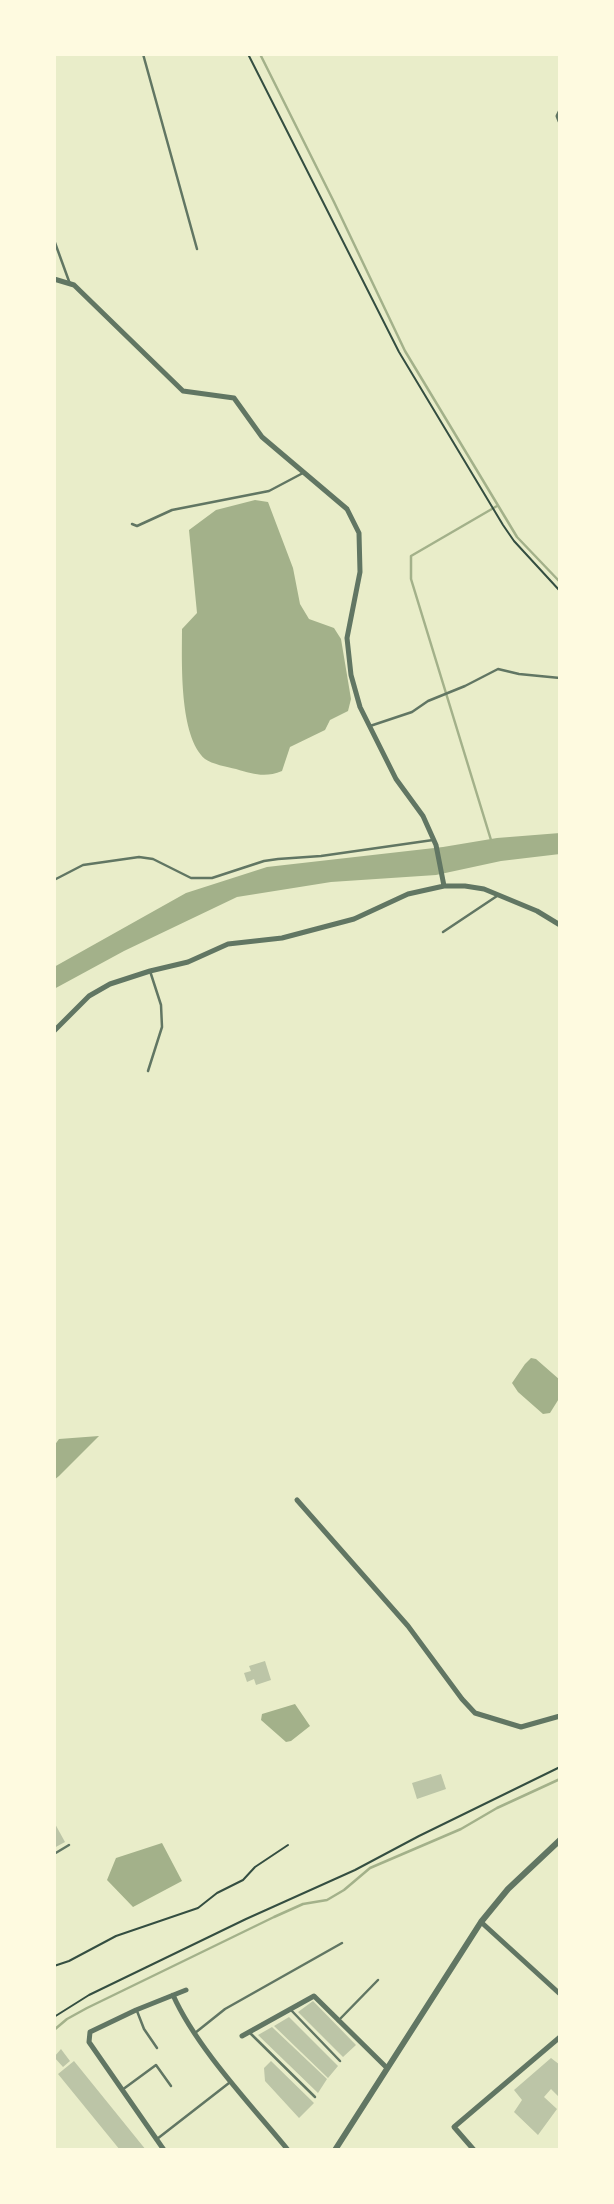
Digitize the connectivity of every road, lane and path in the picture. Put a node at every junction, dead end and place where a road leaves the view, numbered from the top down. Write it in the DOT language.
graph roads {
  1 [pos="143,54"];
  2 [pos="248,54"];
  3 [pos="560,112"];
  4 [pos="560,121"];
  5 [pos="54,240"];
  6 [pos="197,249"];
  7 [pos="54,279"];
  8 [pos="70,284"];
  9 [pos="303,473"];
  10 [pos="132,524"];
  11 [pos="560,591"];
  12 [pos="560,678"];
  13 [pos="369,726"];
  14 [pos="435,843"];
  15 [pos="54,880"];
  16 [pos="444,886"];
  17 [pos="497,896"];
  18 [pos="560,925"];
  19 [pos="443,932"];
  20 [pos="150,971"];
  21 [pos="54,1031"];
  22 [pos="148,1071"];
  23 [pos="297,1500"];
  24 [pos="560,1716"];
  25 [pos="560,1767"];
  26 [pos="560,1840"];
  27 [pos="69,1845"];
  28 [pos="288,1845"];
  29 [pos="54,1854"];
  30 [pos="481,1922"];
  31 [pos="342,1943"];
  32 [pos="54,1966"];
  33 [pos="378,1980"];
  34 [pos="186,1990"];
  35 [pos="560,1994"];
  36 [pos="173,1995"];
  37 [pos="289,2009"];
  38 [pos="136,2010"];
  39 [pos="54,2017"];
  40 [pos="338,2021"];
  41 [pos="195,2033"];
  42 [pos="246,2034"];
  43 [pos="560,2037"];
  44 [pos="156,2048"];
  45 [pos="340,2060"];
  46 [pos="387,2068"];
  47 [pos="232,2081"];
  48 [pos="171,2086"];
  49 [pos="122,2090"];
  50 [pos="315,2097"];
  51 [pos="157,2139"];
  52 [pos="164,2150"];
  53 [pos="288,2150"];
  54 [pos="335,2150"];
  55 [pos="474,2150"];
  1 -- 6 [label="lane"];
  2 -- 11 [label="path"];
  3 -- 4 [label="street"];
  5 -- 8 [label="lane"];
  7 -- 8 [label="street"];
  8 -- 9 [label="street"];
  9 -- 10 [label="lane"];
  9 -- 13 [label="street"];
  12 -- 13 [label="lane"];
  13 -- 14 [label="street"];
  14 -- 15 [label="lane"];
  14 -- 16 [label="street"];
  16 -- 17 [label="street"];
  16 -- 20 [label="street"];
  17 -- 18 [label="street"];
  17 -- 19 [label="lane"];
  20 -- 21 [label="street"];
  20 -- 22 [label="lane"];
  23 -- 24 [label="street"];
  25 -- 39 [label="path"];
  26 -- 30 [label="street"];
  27 -- 29 [label="lane"];
  28 -- 32 [label="path"];
  30 -- 35 [label="street"];
  30 -- 46 [label="street"];
  31 -- 41 [label="lane"];
  33 -- 40 [label="lane"];
  34 -- 36 [label="street"];
  36 -- 38 [label="street"];
  36 -- 41 [label="street"];
  37 -- 40 [label="street"];
  37 -- 42 [label="street"];
  37 -- 45 [label="lane"];
  38 -- 44 [label="lane"];
  38 -- 49 [label="street"];
  40 -- 46 [label="street"];
  41 -- 47 [label="street"];
  42 -- 50 [label="lane"];
  43 -- 55 [label="street"];
  46 -- 54 [label="street"];
  47 -- 51 [label="lane"];
  47 -- 53 [label="street"];
  48 -- 49 [label="lane"];
  49 -- 51 [label="street"];
  51 -- 52 [label="street"];
}
